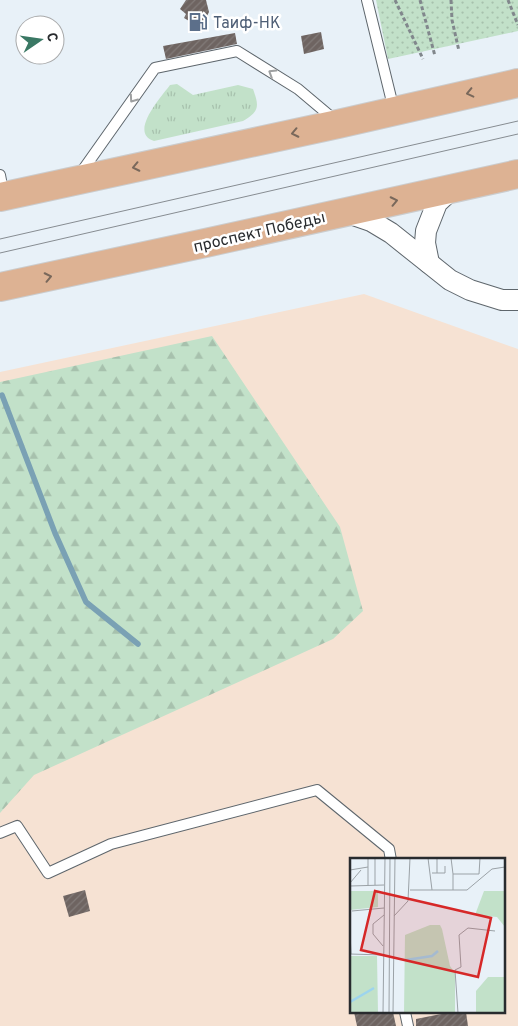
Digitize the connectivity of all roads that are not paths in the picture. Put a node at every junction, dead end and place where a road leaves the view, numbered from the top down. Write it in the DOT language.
graph roads {
  1 [pos="367,0"];
  2 [pos="518,83"];
  3 [pos="394,111"];
  4 [pos="338,124"];
  5 [pos="518,174"];
  6 [pos="76,180"];
  7 [pos="452,188"];
  8 [pos="1,189"];
  9 [pos="345,212"];
  10 [pos="429,263"];
  11 [pos="0,287"];
  12 [pos="518,300"];
  13 [pos="0,833"];
  14 [pos="391,858"];
  1 -- 3 [label="lane"];
  2 -- 3 [label="main road, one-way"];
  3 -- 4 [label="main road"];
  4 -- 6 [label="main road, one-way"];
  4 -- 6 [label="lane, one-way"];
  5 -- 7 [label="main road, проспект Победы"];
  6 -- 8 [label="main road"];
  9 -- 7 [label="main road, проспект Победы, one-way"];
  7 -- 10 [label="street"];
  9 -- 10 [label="street"];
  11 -- 9 [label="main road, проспект Победы, one-way"];
  10 -- 12 [label="street"];
  13 -- 14 [label="lane"];
}
